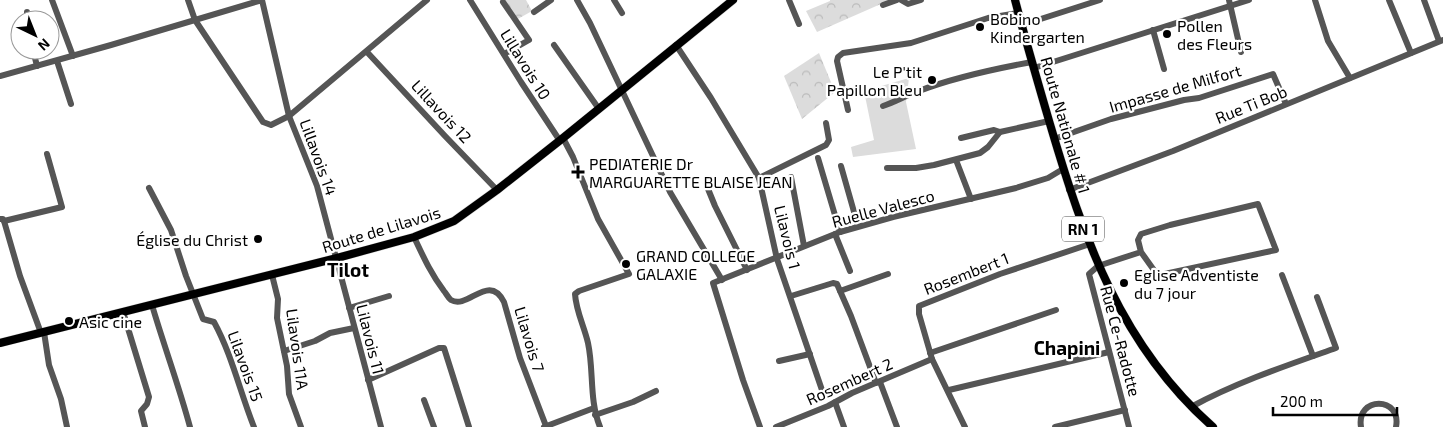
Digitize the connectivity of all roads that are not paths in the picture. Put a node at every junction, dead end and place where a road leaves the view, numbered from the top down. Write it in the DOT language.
graph roads {
  1 [pos="52,0"];
  2 [pos="188,0"];
  3 [pos="470,0"];
  4 [pos="551,0"];
  5 [pos="577,0"];
  6 [pos="614,0"];
  7 [pos="733,0"];
  8 [pos="789,0"];
  9 [pos="899,0"];
  10 [pos="921,0"];
  11 [pos="1015,0"];
  12 [pos="1100,0"];
  13 [pos="1249,0"];
  14 [pos="1316,0"];
  15 [pos="1389,0"];
  16 [pos="1424,0"];
  17 [pos="422,1"];
  18 [pos="503,2"];
  19 [pos="722,3"];
  20 [pos="1230,3"];
  21 [pos="883,5"];
  22 [pos="534,12"];
  23 [pos="622,13"];
  24 [pos="1018,13"];
  25 [pos="196,20"];
  26 [pos="799,24"];
  27 [pos="1022,24"];
  28 [pos="1153,30"];
  29 [pos="1441,41"];
  30 [pos="554,45"];
  31 [pos="676,45"];
  32 [pos="367,52"];
  33 [pos="1241,52"];
  34 [pos="1412,52"];
  35 [pos="504,54"];
  36 [pos="73,56"];
  37 [pos="36,60"];
  38 [pos="57,61"];
  39 [pos="1033,65"];
  40 [pos="37,66"];
  41 [pos="1164,69"];
  42 [pos="0,76"];
  43 [pos="1350,78"];
  44 [pos="622,90"];
  45 [pos="71,104"];
  46 [pos="1286,104"];
  47 [pos="883,106"];
  48 [pos="599,109"];
  49 [pos="848,110"];
  50 [pos="289,116"];
  51 [pos="1049,121"];
  52 [pos="826,123"];
  53 [pos="1000,132"];
  54 [pos="961,138"];
  55 [pos="561,139"];
  56 [pos="1054,139"];
  57 [pos="47,154"];
  58 [pos="818,158"];
  59 [pos="956,160"];
  60 [pos="841,166"];
  61 [pos="886,168"];
  62 [pos="1063,169"];
  63 [pos="791,177"];
  64 [pos="759,178"];
  65 [pos="706,184"];
  66 [pos="149,188"];
  67 [pos="497,190"];
  68 [pos="1069,190"];
  69 [pos="972,199"];
  70 [pos="2,220"];
  71 [pos="858,226"];
  72 [pos="837,233"];
  73 [pos="414,237"];
  74 [pos="1090,244"];
  75 [pos="804,246"];
  76 [pos="1141,252"];
  77 [pos="337,258"];
  78 [pos="777,259"];
  79 [pos="1098,266"];
  80 [pos="747,270"];
  81 [pos="850,271"];
  82 [pos="888,274"];
  83 [pos="272,275"];
  84 [pos="1282,275"];
  85 [pos="722,280"];
  86 [pos="840,291"];
  87 [pos="194,294"];
  88 [pos="389,296"];
  89 [pos="790,296"];
  90 [pos="1318,297"];
  91 [pos="152,305"];
  92 [pos="349,308"];
  93 [pos="1056,310"];
  94 [pos="123,312"];
  95 [pos="354,328"];
  96 [pos="42,333"];
  97 [pos="0,343"];
  98 [pos="284,351"];
  99 [pos="1104,353"];
  100 [pos="810,354"];
  101 [pos="931,356"];
  102 [pos="1313,356"];
  103 [pos="779,361"];
  104 [pos="368,380"];
  105 [pos="878,383"];
  106 [pos="949,390"];
  107 [pos="656,392"];
  108 [pos="823,394"];
  109 [pos="424,400"];
  110 [pos="835,402"];
  111 [pos="1191,407"];
  112 [pos="1125,410"];
  113 [pos="594,411"];
  114 [pos="792,424"];
  115 [pos="548,426"];
  116 [pos="1398,426"];
  117 [pos="67,427"];
  118 [pos="145,427"];
  119 [pos="190,427"];
  120 [pos="254,427"];
  121 [pos="301,427"];
  122 [pos="381,427"];
  123 [pos="434,427"];
  124 [pos="469,427"];
  125 [pos="600,427"];
  126 [pos="760,427"];
  127 [pos="776,427"];
  128 [pos="844,427"];
  129 [pos="897,427"];
  130 [pos="965,427"];
  131 [pos="1055,427"];
  132 [pos="1130,427"];
  133 [pos="1213,427"];
  134 [pos="1361,427"];
  1 -- 36 [label="street"];
  2 -- 25 [label="street, Lillavois 14"];
  3 -- 35 [label="street, Lillavois 10"];
  4 -- 22 [label="street"];
  5 -- 44 [label="street"];
  6 -- 23 [label="street"];
  7 -- 19 [label="main road, Route de Lilavois"];
  8 -- 26 [label="street"];
  9 -- 10 [label="street"];
  9 -- 21 [label="street"];
  11 -- 24 [label="main road, Route Nationale # 1 / RN 1"];
  12 -- 27 [label="street"];
  13 -- 20 [label="street"];
  14 -- 43 [label="street"];
  15 -- 34 [label="street"];
  16 -- 29 [label="street"];
  17 -- 32 [label="street"];
  18 -- 35 [label="street"];
  19 -- 31 [label="main road, Route de Lilavois"];
  20 -- 28 [label="street"];
  20 -- 33 [label="street"];
  24 -- 27 [label="main road, Route Nationale # 1 / RN 1"];
  24 -- 49 [label="street"];
  25 -- 36 [label="street"];
  25 -- 50 [label="street, Lillavois 14"];
  25 -- 50 [label="street"];
  27 -- 39 [label="main road, Route Nationale # 1 / RN 1"];
  28 -- 39 [label="street"];
  28 -- 41 [label="street"];
  29 -- 34 [label="street, Rue Ti Bob"];
  30 -- 48 [label="street"];
  31 -- 44 [label="main road, Route de Lilavois"];
  31 -- 64 [label="street, Lilavois 1"];
  32 -- 50 [label="street"];
  32 -- 67 [label="street, Lillavois 12"];
  34 -- 43 [label="street, Rue Ti Bob"];
  35 -- 55 [label="street, Lillavois 10"];
  36 -- 38 [label="street"];
  37 -- 40 [label="street"];
  38 -- 40 [label="street"];
  38 -- 45 [label="street"];
  39 -- 47 [label="street"];
  39 -- 51 [label="main road, Route Nationale # 1 / RN 1"];
  40 -- 42 [label="street"];
  43 -- 46 [label="street, Rue Ti Bob"];
  44 -- 48 [label="main road, Route de Lilavois"];
  44 -- 85 [label="street"];
  46 -- 56 [label="street, Impasse de Milfort"];
  46 -- 68 [label="street, Rue Ti Bob"];
  48 -- 55 [label="main road, Route de Lilavois"];
  50 -- 77 [label="street, Lillavois 14"];
  51 -- 53 [label="street"];
  51 -- 56 [label="main road, Route Nationale # 1 / RN 1"];
  52 -- 64 [label="street"];
  53 -- 54 [label="street"];
  53 -- 59 [label="street"];
  55 -- 67 [label="main road, Route de Lilavois"];
  55 -- 113 [label="street, Lillavois 10"];
  56 -- 62 [label="main road, Route Nationale # 1 / RN 1"];
  57 -- 70 [label="street"];
  58 -- 72 [label="street"];
  59 -- 61 [label="street"];
  59 -- 69 [label="street"];
  60 -- 71 [label="street"];
  62 -- 68 [label="main road, Route Nationale # 1 / RN 1"];
  62 -- 69 [label="street, Ruelle Valesco"];
  63 -- 75 [label="street"];
  64 -- 78 [label="street, Lilavois 1"];
  65 -- 80 [label="street"];
  66 -- 87 [label="street"];
  67 -- 73 [label="main road, Route de Lilavois"];
  68 -- 74 [label="main road, Route Nationale # 1 / RN 1"];
  69 -- 71 [label="street, Ruelle Valesco"];
  70 -- 96 [label="street"];
  71 -- 72 [label="street, Ruelle Valesco"];
  72 -- 75 [label="street, Ruelle Valesco"];
  72 -- 81 [label="street"];
  73 -- 77 [label="main road, Route de Lilavois"];
  73 -- 115 [label="street, Lilavois 7"];
  74 -- 79 [label="main road, Route Nationale # 1 / RN 1"];
  74 -- 101 [label="street, Rosembert 1"];
  75 -- 78 [label="street, Ruelle Valesco"];
  76 -- 76 [label="street"];
  76 -- 79 [label="street"];
  77 -- 83 [label="main road, Route de Lilavois"];
  77 -- 92 [label="street, Lilavois 11"];
  78 -- 80 [label="street, Ruelle Valesco"];
  78 -- 89 [label="street, Lilavois 1"];
  79 -- 99 [label="street, Rue Ce-Radotte"];
  79 -- 111 [label="main road, Route Nationale # 1 / RN 1"];
  80 -- 85 [label="street, Ruelle Valesco"];
  82 -- 86 [label="street"];
  83 -- 87 [label="main road, Route de Lilavois"];
  83 -- 98 [label="street, Lilavois 11A"];
  84 -- 102 [label="street"];
  85 -- 126 [label="street, Ruelle Valesco"];
  86 -- 89 [label="street"];
  86 -- 105 [label="street"];
  87 -- 91 [label="main road, Route de Lilavois"];
  87 -- 120 [label="street, Lilavois 15"];
  88 -- 92 [label="street"];
  89 -- 100 [label="street, Lilavois 1"];
  90 -- 102 [label="street"];
  91 -- 94 [label="main road, Route de Lilavois"];
  91 -- 119 [label="street"];
  92 -- 95 [label="street, Lilavois 11"];
  93 -- 101 [label="street, Rosembert 2"];
  94 -- 96 [label="main road, Route de Lilavois"];
  94 -- 118 [label="street"];
  95 -- 98 [label="street"];
  95 -- 104 [label="street, Lilavois 11"];
  96 -- 97 [label="main road, Route de Lilavois"];
  96 -- 117 [label="street"];
  98 -- 121 [label="street, Lilavois 11A"];
  99 -- 106 [label="street"];
  99 -- 112 [label="street, Rue Ce-Radotte"];
  100 -- 103 [label="street"];
  100 -- 108 [label="street, Lilavois 1"];
  101 -- 105 [label="street, Rosembert 2"];
  101 -- 106 [label="street, Rosembert 1"];
  102 -- 111 [label="street"];
  104 -- 122 [label="street, Lilavois 11"];
  104 -- 124 [label="street"];
  105 -- 110 [label="street, Rosembert 2"];
  105 -- 129 [label="street"];
  106 -- 130 [label="street, Rosembert 1"];
  107 -- 113 [label="street"];
  109 -- 123 [label="street"];
  110 -- 114 [label="street, Rosembert 2"];
  110 -- 128 [label="street"];
  111 -- 133 [label="main road, Route Nationale # 1 / RN 1"];
  112 -- 131 [label="street"];
  112 -- 132 [label="street, Rue Ce-Radotte"];
  113 -- 115 [label="street"];
  113 -- 125 [label="street"];
  114 -- 127 [label="street, Rosembert 2"];
  116 -- 134 [label="street"];
}
